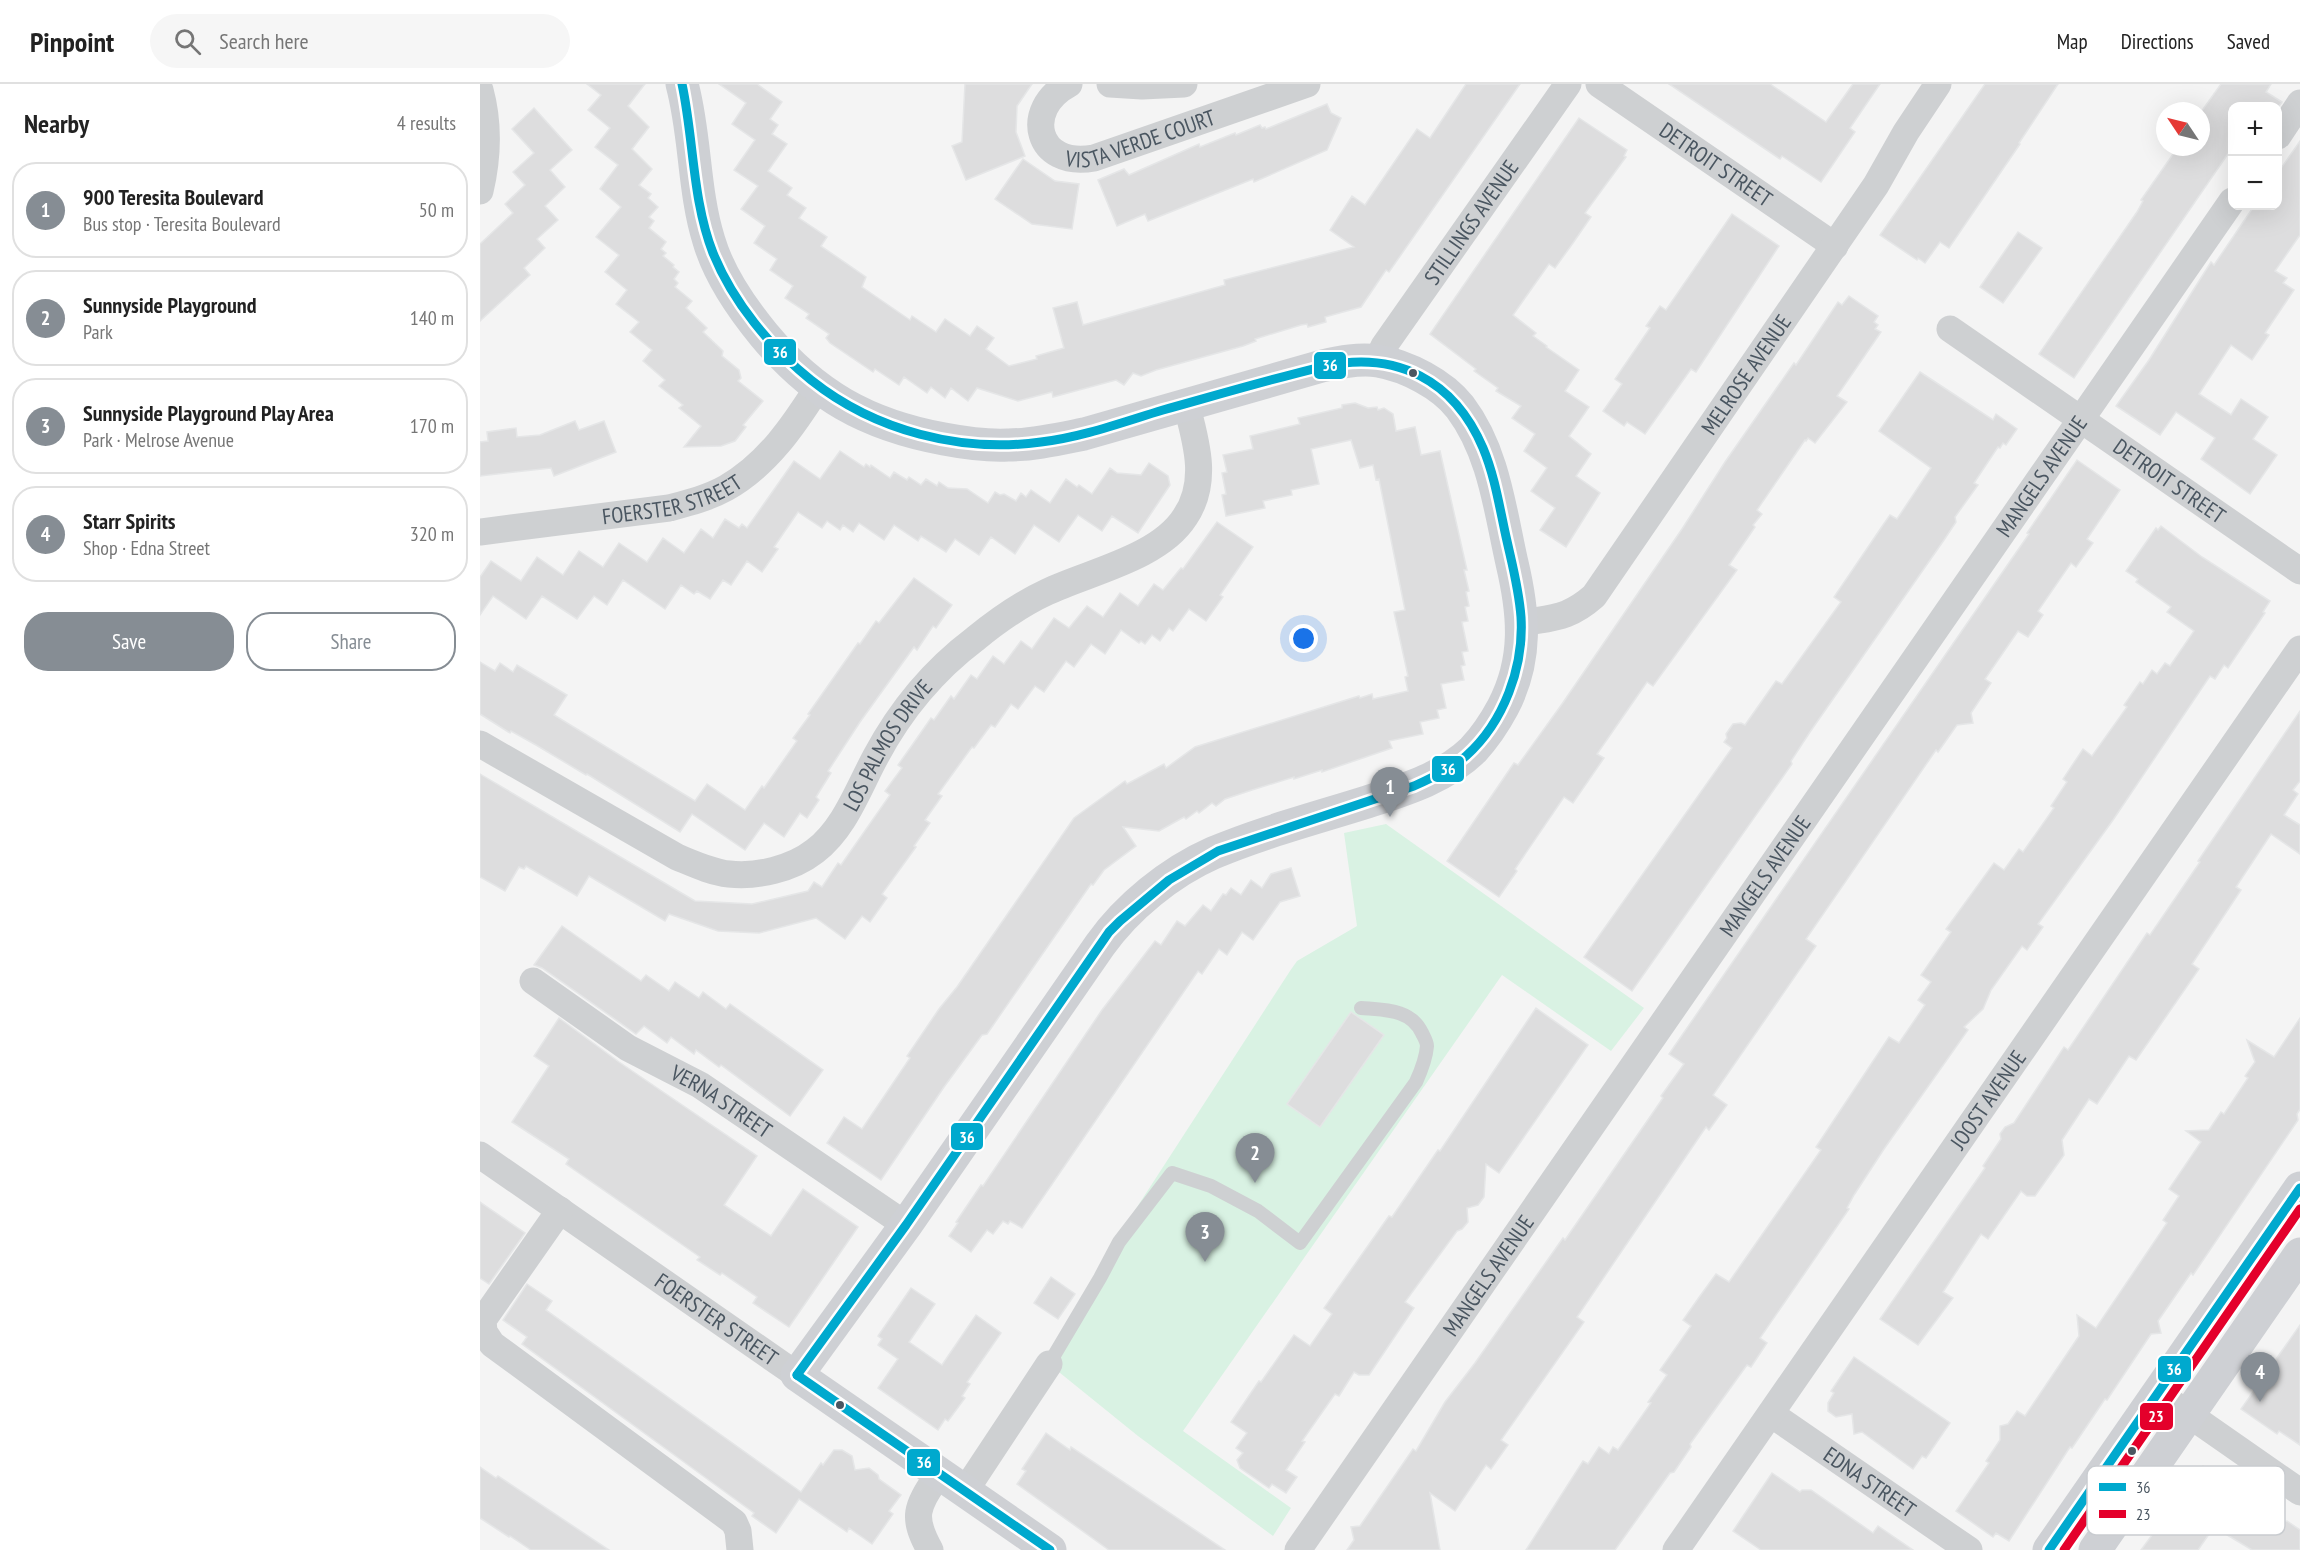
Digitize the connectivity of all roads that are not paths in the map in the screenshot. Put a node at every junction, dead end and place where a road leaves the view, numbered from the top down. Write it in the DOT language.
graph roads {
  1 [pos="682,84"];
  2 [pos="1069,84"];
  3 [pos="1110,84"];
  4 [pos="1184,84"];
  5 [pos="1307,84"];
  6 [pos="1568,84"];
  7 [pos="1599,84"];
  8 [pos="1938,84"];
  9 [pos="480,90"];
  10 [pos="2300,103"];
  11 [pos="2282,129"];
  12 [pos="480,191"];
  13 [pos="2228,207"];
  14 [pos="1835,246"];
  15 [pos="1950,329"];
  16 [pos="1377,361"];
  17 [pos="818,387"];
  18 [pos="1186,403"];
  19 [pos="2081,420"];
  20 [pos="480,532"];
  21 [pos="2300,571"];
  22 [pos="1523,622"];
  23 [pos="2300,649"];
  24 [pos="480,744"];
  25 [pos="533,981"];
  26 [pos="1361,1008"];
  27 [pos="480,1155"];
  28 [pos="2300,1188"];
  29 [pos="560,1210"];
  30 [pos="906,1225"];
  31 [pos="2300,1254"];
  32 [pos="1049,1364"];
  33 [pos="797,1375"];
  34 [pos="2158,1393"];
  35 [pos="1771,1414"];
  36 [pos="2189,1415"];
  37 [pos="2107,1466"];
  38 [pos="2153,1466"];
  39 [pos="2263,1466"];
  40 [pos="952,1482"];
  41 [pos="2285,1482"];
  42 [pos="2300,1492"];
  43 [pos="2087,1495"];
  44 [pos="2105,1535"];
  45 [pos="740,1550"];
  46 [pos="930,1550"];
  47 [pos="1050,1550"];
  48 [pos="1298,1550"];
  49 [pos="1676,1550"];
  50 [pos="1969,1550"];
  51 [pos="2049,1550"];
  52 [pos="2095,1550"];
  1 -- 17 [label="street"];
  2 -- 5 [label="street, VISTA VERDE COURT"];
  3 -- 4 [label="street, VISTA VERDE COURT"];
  6 -- 16 [label="street, STILLINGS AVENUE"];
  7 -- 14 [label="street, DETROIT STREET"];
  8 -- 14 [label="street, MELROSE AVENUE"];
  9 -- 12 [label="street"];
  10 -- 11 [label="street"];
  13 -- 19 [label="street, MANGELS AVENUE"];
  14 -- 22 [label="street, MELROSE AVENUE"];
  15 -- 19 [label="street, DETROIT STREET"];
  16 -- 18 [label="street"];
  16 -- 22 [label="street"];
  17 -- 18 [label="street"];
  17 -- 20 [label="street, FOERSTER STREET"];
  18 -- 24 [label="street, LOS PALMOS DRIVE"];
  19 -- 21 [label="street, DETROIT STREET"];
  19 -- 48 [label="street, MANGELS AVENUE"];
  22 -- 30 [label="street"];
  23 -- 35 [label="street, JOOST AVENUE"];
  25 -- 30 [label="street, VERNA STREET"];
  26 -- 32 [label="lane"];
  27 -- 29 [label="street, FOERSTER STREET"];
  28 -- 34 [label="street"];
  29 -- 33 [label="street, FOERSTER STREET"];
  29 -- 45 [label="street"];
  30 -- 33 [label="street"];
  31 -- 36 [label="street"];
  32 -- 40 [label="street"];
  33 -- 40 [label="street, FOERSTER STREET"];
  34 -- 36 [label="street"];
  34 -- 37 [label="street"];
  35 -- 49 [label="street, JOOST AVENUE"];
  35 -- 50 [label="street, EDNA STREET"];
  36 -- 38 [label="street"];
  36 -- 39 [label="street"];
  40 -- 46 [label="street"];
  40 -- 47 [label="street, FOERSTER STREET"];
  41 -- 42 [label="street"];
  43 -- 51 [label="street"];
  44 -- 52 [label="street"];
}
